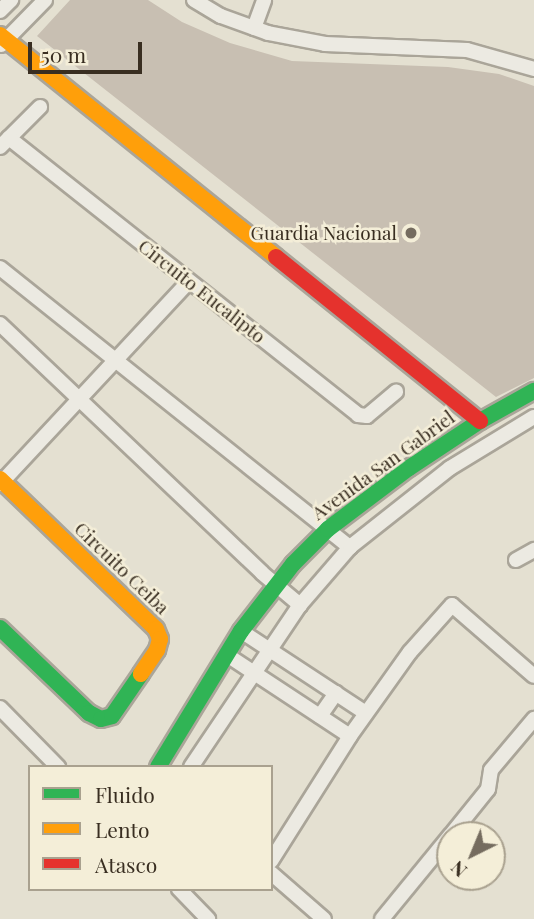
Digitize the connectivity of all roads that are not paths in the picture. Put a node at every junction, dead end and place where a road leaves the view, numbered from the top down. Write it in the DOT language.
graph roads {
  1 [pos="11,0"];
  2 [pos="45,0"];
  3 [pos="194,0"];
  4 [pos="264,0"];
  5 [pos="0,11"];
  6 [pos="254,28"];
  7 [pos="2,41"];
  8 [pos="534,69"];
  9 [pos="40,107"];
  10 [pos="4,142"];
  11 [pos="0,268"];
  12 [pos="190,281"];
  13 [pos="0,324"];
  14 [pos="116,360"];
  15 [pos="534,391"];
  16 [pos="396,392"];
  17 [pos="79,400"];
  18 [pos="534,417"];
  19 [pos="480,421"];
  20 [pos="1,482"];
  21 [pos="328,529"];
  22 [pos="350,547"];
  23 [pos="534,550"];
  24 [pos="516,561"];
  25 [pos="274,585"];
  26 [pos="300,605"];
  27 [pos="0,628"];
  28 [pos="241,631"];
  29 [pos="269,649"];
  30 [pos="227,655"];
  31 [pos="254,673"];
  32 [pos="534,676"];
  33 [pos="336,693"];
  34 [pos="0,708"];
  35 [pos="366,713"];
  36 [pos="320,716"];
  37 [pos="534,719"];
  38 [pos="350,736"];
  39 [pos="56,765"];
  40 [pos="159,765"];
  41 [pos="192,765"];
  42 [pos="462,821"];
  43 [pos="436,852"];
  44 [pos="273,858"];
  45 [pos="273,875"];
  46 [pos="181,891"];
  47 [pos="208,919"];
  48 [pos="324,919"];
  49 [pos="382,919"];
  1 -- 5 [label="street"];
  2 -- 7 [label="street"];
  3 -- 6 [label="street"];
  4 -- 6 [label="street"];
  6 -- 8 [label="street"];
  7 -- 19 [label="street"];
  9 -- 10 [label="street, Circuito Eucalipto"];
  10 -- 12 [label="street, Circuito Eucalipto"];
  11 -- 14 [label="street"];
  12 -- 14 [label="street"];
  12 -- 16 [label="street, Circuito Eucalipto"];
  13 -- 17 [label="street"];
  14 -- 17 [label="street"];
  14 -- 21 [label="street"];
  15 -- 19 [label="street, Avenida San Gabriel"];
  17 -- 20 [label="street"];
  17 -- 25 [label="street"];
  18 -- 22 [label="street"];
  19 -- 21 [label="street, Avenida San Gabriel"];
  20 -- 27 [label="street, Circuito Ceiba"];
  21 -- 22 [label="street"];
  21 -- 25 [label="street, Avenida San Gabriel"];
  22 -- 26 [label="street"];
  23 -- 24 [label="street"];
  25 -- 26 [label="street"];
  25 -- 28 [label="street, Avenida San Gabriel"];
  26 -- 29 [label="street"];
  28 -- 29 [label="street"];
  28 -- 30 [label="street, Avenida San Gabriel"];
  29 -- 31 [label="street"];
  29 -- 33 [label="street"];
  30 -- 31 [label="street"];
  30 -- 40 [label="street, Avenida San Gabriel"];
  31 -- 36 [label="street"];
  31 -- 41 [label="street"];
  32 -- 35 [label="street"];
  33 -- 35 [label="street"];
  33 -- 36 [label="street"];
  34 -- 39 [label="street"];
  35 -- 38 [label="street"];
  36 -- 38 [label="street"];
  37 -- 42 [label="street"];
  38 -- 44 [label="street"];
  43 -- 49 [label="street"];
  45 -- 48 [label="street"];
  46 -- 47 [label="street"];
}
